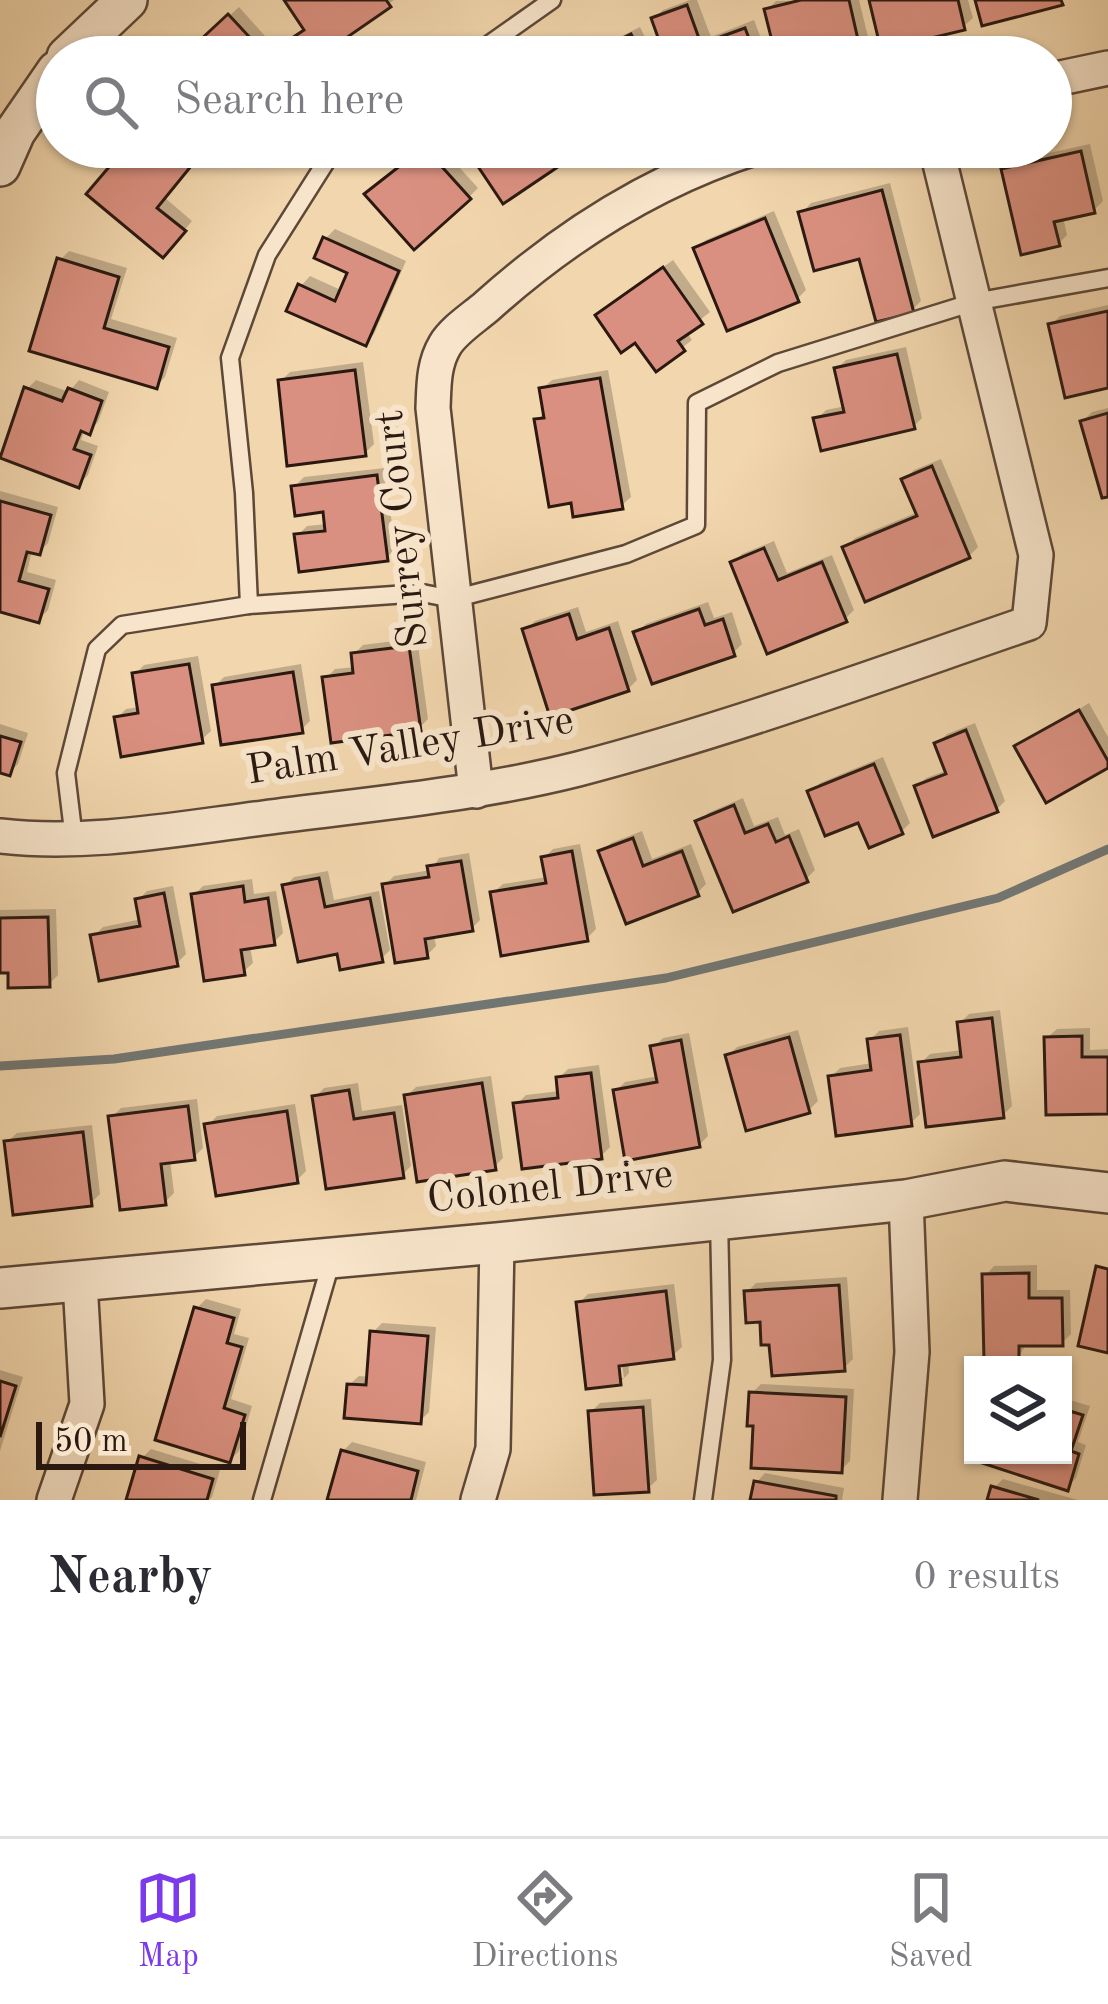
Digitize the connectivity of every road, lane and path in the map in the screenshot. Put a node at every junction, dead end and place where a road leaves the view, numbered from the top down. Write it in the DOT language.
graph roads {
  1 [pos="127,0"];
  2 [pos="552,0"];
  3 [pos="89,36"];
  4 [pos="501,36"];
  5 [pos="1108,68"];
  6 [pos="1072,76"];
  7 [pos="36,101"];
  8 [pos="0,166"];
  9 [pos="322,168"];
  10 [pos="696,168"];
  11 [pos="941,168"];
  12 [pos="1108,278"];
  13 [pos="974,302"];
  14 [pos="453,599"];
  15 [pos="249,605"];
  16 [pos="476,790"];
  17 [pos="0,836"];
  18 [pos="74,839"];
  19 [pos="1108,1193"];
  20 [pos="906,1200"];
  21 [pos="718,1219"];
  22 [pos="497,1243"];
  23 [pos="332,1259"];
  24 [pos="80,1282"];
  25 [pos="0,1288"];
  26 [pos="54,1500"];
  27 [pos="262,1500"];
  28 [pos="478,1500"];
  29 [pos="703,1500"];
  30 [pos="901,1500"];
  1 -- 3 [label="street"];
  2 -- 4 [label="lane"];
  5 -- 6 [label="street"];
  7 -- 8 [label="street"];
  9 -- 15 [label="lane"];
  10 -- 14 [label="street, Surrey Court"];
  11 -- 13 [label="street"];
  12 -- 13 [label="lane"];
  13 -- 14 [label="lane"];
  13 -- 16 [label="street, Palm Valley Drive"];
  14 -- 15 [label="lane"];
  14 -- 16 [label="street, Surrey Court"];
  15 -- 18 [label="lane"];
  16 -- 18 [label="street, Palm Valley Drive"];
  17 -- 18 [label="street, Palm Valley Drive"];
  19 -- 20 [label="street, Colonel Drive"];
  20 -- 21 [label="street, Colonel Drive"];
  20 -- 30 [label="street"];
  21 -- 22 [label="street, Colonel Drive"];
  21 -- 29 [label="lane"];
  22 -- 23 [label="street, Colonel Drive"];
  22 -- 28 [label="street"];
  23 -- 24 [label="street, Colonel Drive"];
  23 -- 27 [label="lane"];
  24 -- 25 [label="street, Colonel Drive"];
  24 -- 26 [label="street"];
}
